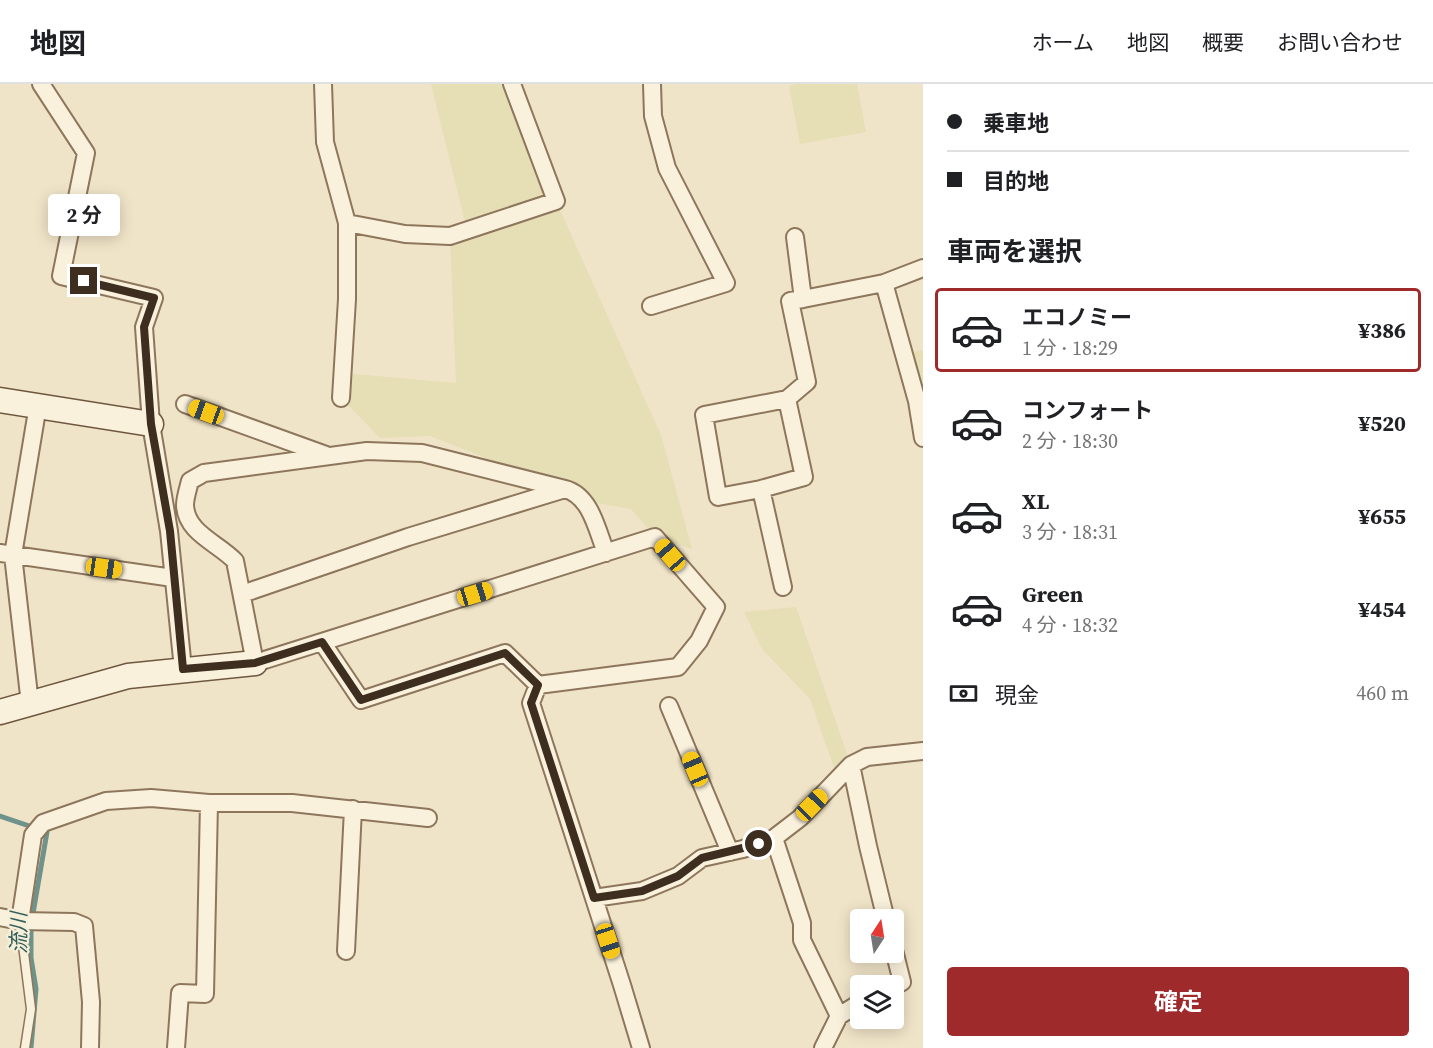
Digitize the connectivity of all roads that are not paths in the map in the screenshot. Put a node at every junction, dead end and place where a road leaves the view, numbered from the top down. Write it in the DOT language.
graph roads {
  1 [pos="41,84"];
  2 [pos="323,84"];
  3 [pos="512,84"];
  4 [pos="652,84"];
  5 [pos="347,223"];
  6 [pos="795,237"];
  7 [pos="923,268"];
  8 [pos="884,283"];
  9 [pos="803,298"];
  10 [pos="651,306"];
  11 [pos="341,398"];
  12 [pos="787,399"];
  13 [pos="0,400"];
  14 [pos="185,404"];
  15 [pos="38,405"];
  16 [pos="151,424"];
  17 [pos="923,438"];
  18 [pos="330,456"];
  19 [pos="565,489"];
  20 [pos="761,489"];
  21 [pos="606,553"];
  22 [pos="7,554"];
  23 [pos="173,578"];
  24 [pos="783,587"];
  25 [pos="242,594"];
  26 [pos="322,642"];
  27 [pos="255,663"];
  28 [pos="183,669"];
  29 [pos="538,685"];
  30 [pos="30,704"];
  31 [pos="669,706"];
  32 [pos="0,712"];
  33 [pos="923,751"];
  34 [pos="851,765"];
  35 [pos="208,803"];
  36 [pos="353,809"];
  37 [pos="428,818"];
  38 [pos="774,838"];
  39 [pos="730,852"];
  40 [pos="594,898"];
  41 [pos="883,909"];
  42 [pos="0,917"];
  43 [pos="20,921"];
  44 [pos="346,951"];
  45 [pos="850,1009"];
  46 [pos="839,1016"];
  47 [pos="26,1048"];
  48 [pos="90,1048"];
  49 [pos="176,1048"];
  50 [pos="641,1048"];
  51 [pos="823,1048"];
  1 -- 16 [label="street"];
  2 -- 5 [label="street"];
  3 -- 5 [label="street"];
  4 -- 10 [label="street"];
  5 -- 11 [label="street"];
  6 -- 9 [label="street"];
  7 -- 8 [label="street"];
  8 -- 9 [label="street"];
  8 -- 17 [label="street"];
  9 -- 12 [label="street"];
  12 -- 20 [label="street"];
  12 -- 20 [label="street"];
  13 -- 15 [label="street"];
  14 -- 18 [label="street"];
  15 -- 16 [label="street"];
  15 -- 22 [label="street"];
  16 -- 23 [label="street"];
  18 -- 19 [label="street"];
  18 -- 25 [label="street"];
  19 -- 21 [label="street"];
  19 -- 25 [label="street"];
  20 -- 24 [label="street"];
  21 -- 26 [label="street"];
  21 -- 29 [label="street"];
  22 -- 23 [label="street"];
  22 -- 30 [label="street"];
  23 -- 28 [label="street"];
  25 -- 27 [label="street"];
  26 -- 27 [label="street"];
  26 -- 29 [label="street"];
  27 -- 28 [label="street"];
  28 -- 30 [label="street"];
  29 -- 40 [label="street"];
  30 -- 32 [label="street"];
  31 -- 39 [label="street"];
  33 -- 34 [label="street"];
  34 -- 38 [label="street"];
  34 -- 41 [label="street"];
  35 -- 36 [label="street"];
  35 -- 43 [label="street"];
  35 -- 49 [label="street"];
  36 -- 37 [label="street"];
  36 -- 44 [label="street"];
  38 -- 39 [label="street"];
  38 -- 46 [label="street"];
  39 -- 40 [label="street"];
  40 -- 50 [label="street"];
  42 -- 43 [label="street"];
  43 -- 47 [label="lane"];
  43 -- 48 [label="street"];
  45 -- 46 [label="street"];
  46 -- 51 [label="street"];
}
